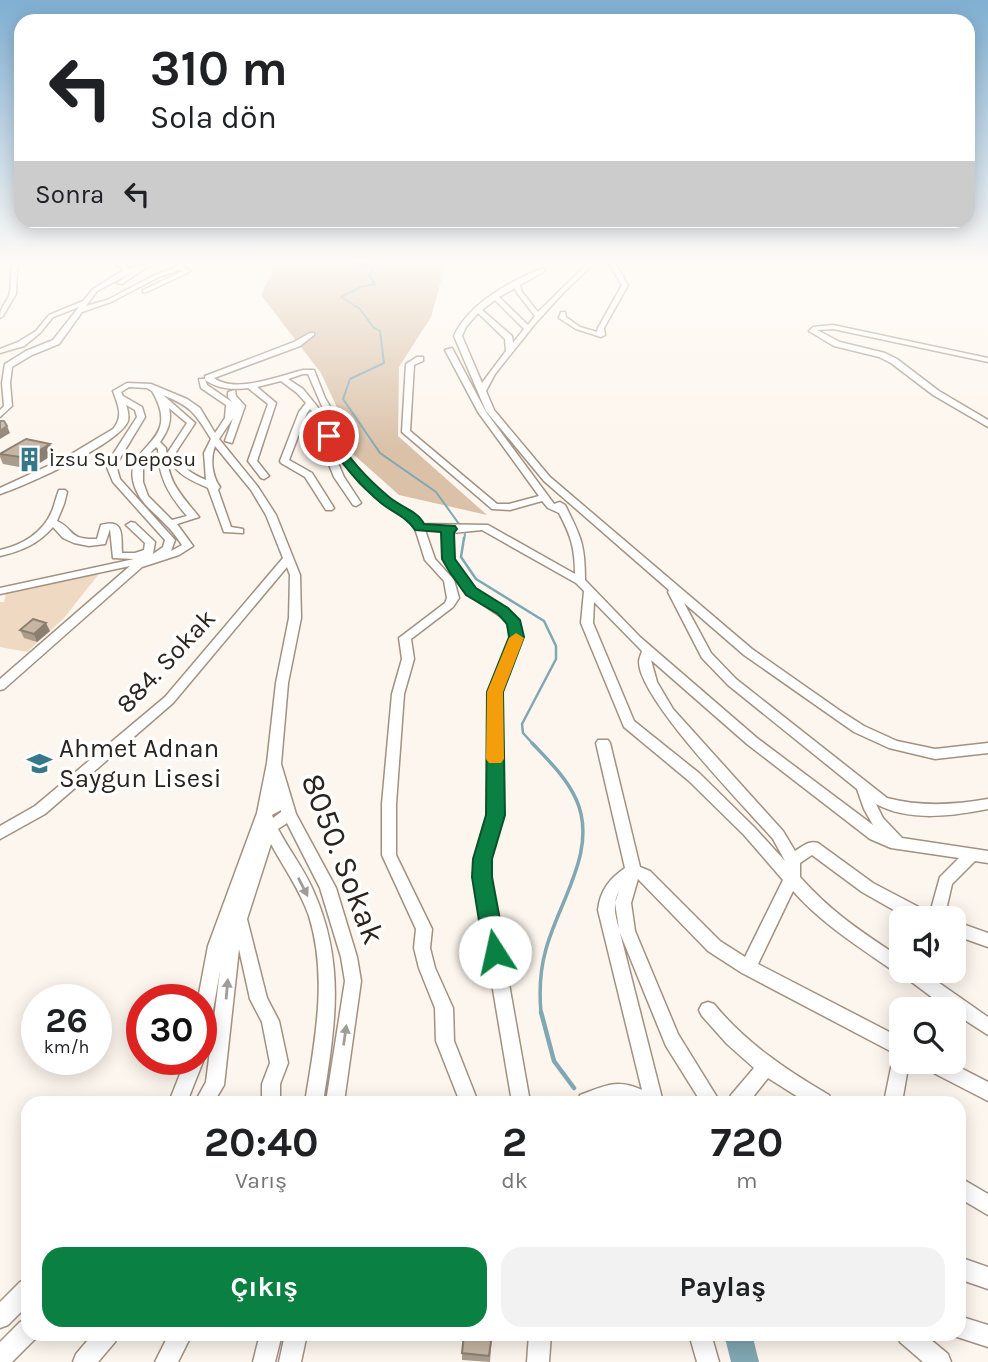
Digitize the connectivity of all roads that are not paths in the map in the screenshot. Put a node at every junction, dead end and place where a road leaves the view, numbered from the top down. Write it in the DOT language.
graph roads {
  1 [pos="44,324"];
  2 [pos="70,324"];
  3 [pos="465,324"];
  4 [pos="494,324"];
  5 [pos="522,324"];
  6 [pos="531,324"];
  7 [pos="568,324"];
  8 [pos="603,324"];
  9 [pos="527,328"];
  10 [pos="312,334"];
  11 [pos="449,350"];
  12 [pos="0,351"];
  13 [pos="509,351"];
  14 [pos="420,359"];
  15 [pos="988,359"];
  16 [pos="4,368"];
  17 [pos="208,378"];
  18 [pos="282,378"];
  19 [pos="3,384"];
  20 [pos="229,386"];
  21 [pos="251,386"];
  22 [pos="482,392"];
  23 [pos="160,395"];
  24 [pos="119,397"];
  25 [pos="4,399"];
  26 [pos="310,404"];
  27 [pos="0,415"];
  28 [pos="988,424"];
  29 [pos="215,439"];
  30 [pos="229,440"];
  31 [pos="155,442"];
  32 [pos="40,474"];
  33 [pos="264,476"];
  34 [pos="547,479"];
  35 [pos="215,486"];
  36 [pos="62,492"];
  37 [pos="1,497"];
  38 [pos="544,497"];
  39 [pos="356,503"];
  40 [pos="329,508"];
  41 [pos="563,511"];
  42 [pos="53,523"];
  43 [pos="170,523"];
  44 [pos="131,526"];
  45 [pos="419,527"];
  46 [pos="451,529"];
  47 [pos="239,531"];
  48 [pos="77,540"];
  49 [pos="0,553"];
  50 [pos="154,558"];
  51 [pos="289,558"];
  52 [pos="585,586"];
  53 [pos="669,586"];
  54 [pos="0,591"];
  55 [pos="648,650"];
  56 [pos="0,685"];
  57 [pos="603,743"];
  58 [pos="988,748"];
  59 [pos="274,763"];
  60 [pos="863,786"];
  61 [pos="988,804"];
  62 [pos="287,808"];
  63 [pos="266,821"];
  64 [pos="0,833"];
  65 [pos="901,844"];
  66 [pos="972,855"];
  67 [pos="988,857"];
  68 [pos="792,869"];
  69 [pos="633,871"];
  70 [pos="898,906"];
  71 [pos="939,906"];
  72 [pos="240,920"];
  73 [pos="966,933"];
  74 [pos="988,940"];
  75 [pos="889,959"];
  76 [pos="748,968"];
  77 [pos="925,983"];
  78 [pos="209,984"];
  79 [pos="708,1010"];
  80 [pos="988,1027"];
  81 [pos="889,1041"];
  82 [pos="765,1068"];
  83 [pos="898,1074"];
  84 [pos="953,1074"];
  85 [pos="189,1075"];
  86 [pos="988,1092"];
  87 [pos="180,1096"];
  88 [pos="208,1096"];
  89 [pos="271,1096"];
  90 [pos="315,1096"];
  91 [pos="336,1096"];
  92 [pos="467,1096"];
  93 [pos="521,1096"];
  94 [pos="605,1096"];
  95 [pos="634,1096"];
  96 [pos="652,1096"];
  97 [pos="707,1096"];
  98 [pos="748,1096"];
  99 [pos="811,1096"];
  100 [pos="895,1096"];
  101 [pos="966,1191"];
  102 [pos="988,1205"];
  103 [pos="966,1270"];
  104 [pos="988,1278"];
  105 [pos="21,1297"];
  106 [pos="0,1317"];
  107 [pos="966,1329"];
  108 [pos="988,1336"];
  109 [pos="21,1337"];
  110 [pos="101,1341"];
  111 [pos="177,1341"];
  112 [pos="269,1341"];
  113 [pos="294,1341"];
  114 [pos="540,1341"];
  115 [pos="702,1341"];
  116 [pos="916,1341"];
  117 [pos="0,1358"];
  118 [pos="84,1362"];
  119 [pos="166,1362"];
  120 [pos="264,1362"];
  121 [pos="290,1362"];
  122 [pos="538,1362"];
  123 [pos="708,1362"];
  124 [pos="940,1362"];
  1 -- 12 [label="street"];
  2 -- 16 [label="street"];
  3 -- 22 [label="street"];
  4 -- 13 [label="street"];
  5 -- 9 [label="street"];
  6 -- 9 [label="street"];
  7 -- 8 [label="street"];
  9 -- 13 [label="street"];
  10 -- 17 [label="street"];
  11 -- 38 [label="street"];
  13 -- 22 [label="street"];
  14 -- 38 [label="street"];
  15 -- 28 [label="street"];
  16 -- 19 [label="street"];
  17 -- 20 [label="street"];
  17 -- 29 [label="street"];
  18 -- 21 [label="street"];
  18 -- 26 [label="street"];
  18 -- 45 [label="street"];
  19 -- 25 [label="street"];
  20 -- 21 [label="street"];
  20 -- 30 [label="street"];
  21 -- 33 [label="street"];
  22 -- 34 [label="street"];
  23 -- 24 [label="street"];
  23 -- 29 [label="street"];
  23 -- 31 [label="street"];
  23 -- 35 [label="street"];
  24 -- 32 [label="street"];
  24 -- 50 [label="street"];
  25 -- 27 [label="street"];
  26 -- 39 [label="street"];
  26 -- 40 [label="street"];
  29 -- 35 [label="street"];
  29 -- 51 [label="street"];
  31 -- 43 [label="street"];
  31 -- 43 [label="street"];
  32 -- 37 [label="street"];
  34 -- 41 [label="street"];
  34 -- 53 [label="street"];
  35 -- 47 [label="street"];
  36 -- 42 [label="street"];
  38 -- 41 [label="street"];
  41 -- 52 [label="street"];
  42 -- 48 [label="street"];
  42 -- 49 [label="street"];
  43 -- 50 [label="street"];
  44 -- 48 [label="street"];
  45 -- 46 [label="street"];
  45 -- 92 [label="street"];
  46 -- 52 [label="street"];
  46 -- 93 [label="street"];
  50 -- 54 [label="street"];
  50 -- 56 [label="street"];
  51 -- 59 [label="street"];
  51 -- 64 [label="street, 884. Sokak"];
  52 -- 55 [label="street"];
  52 -- 68 [label="street"];
  53 -- 58 [label="street"];
  53 -- 60 [label="street"];
  55 -- 65 [label="street"];
  55 -- 68 [label="street"];
  57 -- 69 [label="street"];
  59 -- 62 [label="street, 8050. Sokak"];
  59 -- 63 [label="street"];
  60 -- 61 [label="street"];
  60 -- 65 [label="street"];
  62 -- 63 [label="street"];
  91 -- 62 [label="street, 8050. Sokak, one-way"];
  63 -- 72 [label="street"];
  63 -- 78 [label="street"];
  63 -- 90 [label="street, 8050. Sokak, one-way"];
  65 -- 66 [label="street"];
  66 -- 67 [label="street"];
  66 -- 71 [label="street"];
  68 -- 70 [label="street"];
  68 -- 75 [label="street"];
  68 -- 76 [label="street"];
  69 -- 76 [label="street"];
  69 -- 96 [label="street"];
  69 -- 97 [label="street"];
  88 -- 72 [label="street, one-way"];
  72 -- 89 [label="street"];
  73 -- 74 [label="street"];
  76 -- 81 [label="street"];
  77 -- 80 [label="street"];
  79 -- 82 [label="street"];
  82 -- 98 [label="street"];
  82 -- 99 [label="street"];
  83 -- 100 [label="street"];
  84 -- 86 [label="street"];
  85 -- 87 [label="street"];
  94 -- 95 [label="street"];
  101 -- 102 [label="street"];
  103 -- 104 [label="street"];
  105 -- 106 [label="street"];
  107 -- 108 [label="street"];
  109 -- 117 [label="street"];
  110 -- 118 [label="street"];
  111 -- 119 [label="street"];
  112 -- 120 [label="street"];
  113 -- 121 [label="street"];
  114 -- 122 [label="street"];
  115 -- 123 [label="street"];
  116 -- 124 [label="street"];
}
